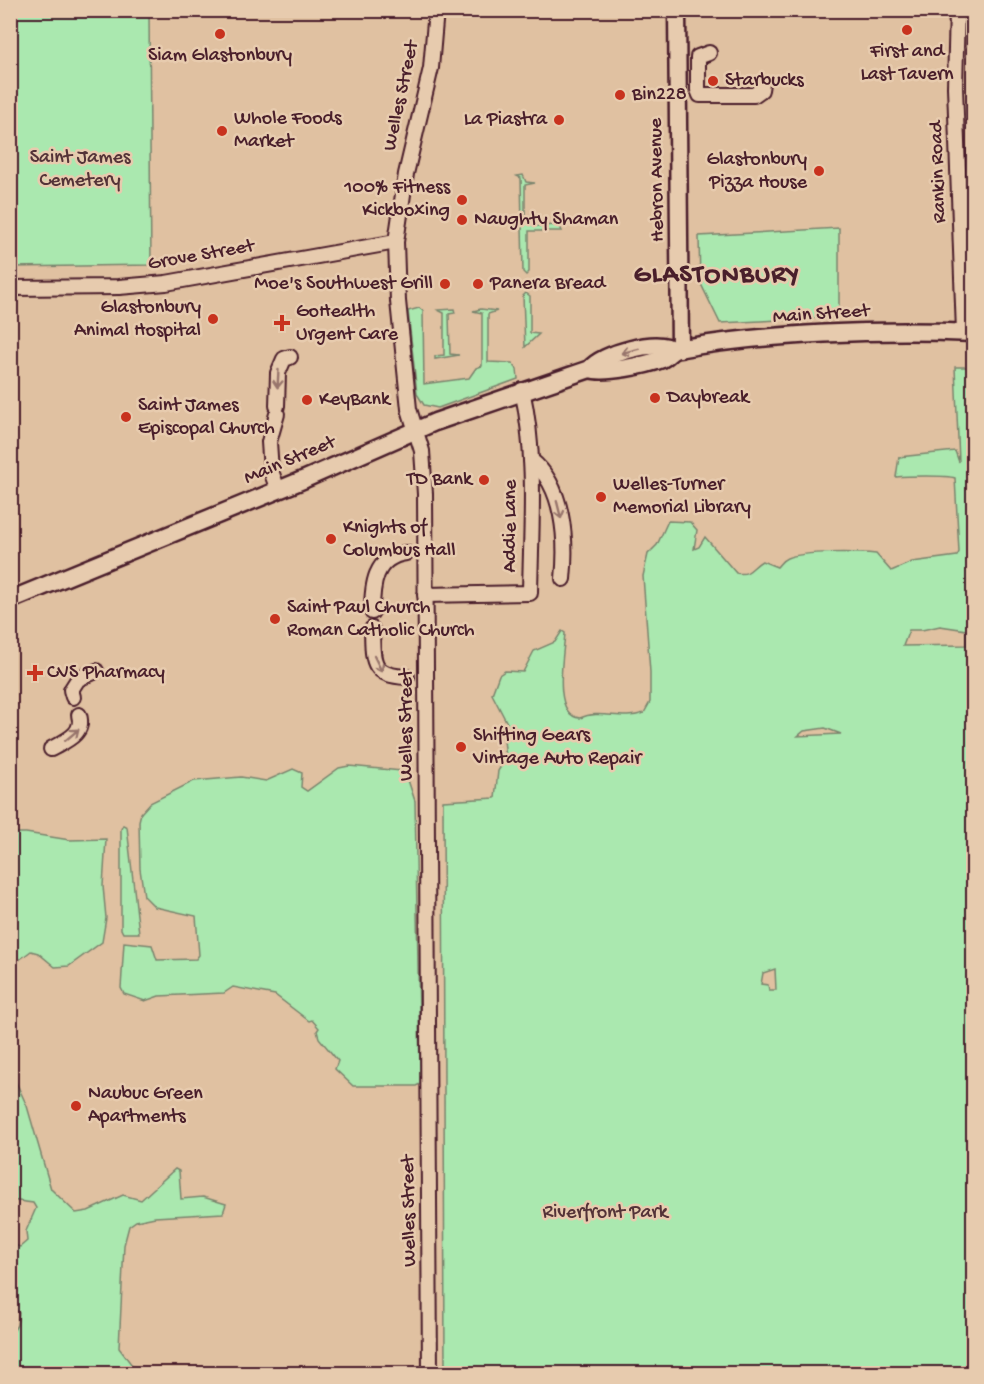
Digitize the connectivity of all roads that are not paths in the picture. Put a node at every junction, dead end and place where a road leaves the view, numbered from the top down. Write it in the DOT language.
graph roads {
  1 [pos="436,10"];
  2 [pos="677,10"];
  3 [pos="960,11"];
  4 [pos="709,53"];
  5 [pos="762,83"];
  6 [pos="396,242"];
  7 [pos="10,288"];
  8 [pos="969,333"];
  9 [pos="676,349"];
  10 [pos="290,357"];
  11 [pos="522,390"];
  12 [pos="414,430"];
  13 [pos="531,459"];
  14 [pos="278,490"];
  15 [pos="406,554"];
  16 [pos="563,579"];
  17 [pos="425,595"];
  18 [pos="10,600"];
  19 [pos="372,612"];
  20 [pos="372,629"];
  21 [pos="96,671"];
  22 [pos="407,676"];
  23 [pos="73,697"];
  24 [pos="79,715"];
  25 [pos="51,749"];
  26 [pos="430,1374"];
  1 -- 6 [label="street, Welles Street"];
  2 -- 9 [label="main road, Hebron Avenue"];
  3 -- 8 [label="street, Rankin Road"];
  4 -- 5 [label="street"];
  6 -- 7 [label="street, Grove Street"];
  6 -- 12 [label="street, Welles Street"];
  8 -- 9 [label="main road, Main Street"];
  9 -- 11 [label="main road, Main Street"];
  10 -- 14 [label="street, one-way"];
  11 -- 12 [label="main road, Main Street"];
  11 -- 13 [label="street, Addie Lane"];
  12 -- 14 [label="main road, Main Street"];
  12 -- 17 [label="street, Welles Street"];
  13 -- 16 [label="street, one-way"];
  13 -- 17 [label="street, Addie Lane"];
  14 -- 18 [label="main road, Main Street"];
  15 -- 19 [label="street"];
  17 -- 26 [label="street, Welles Street"];
  20 -- 22 [label="street, one-way"];
  21 -- 23 [label="street"];
  25 -- 24 [label="street, one-way"];
}
